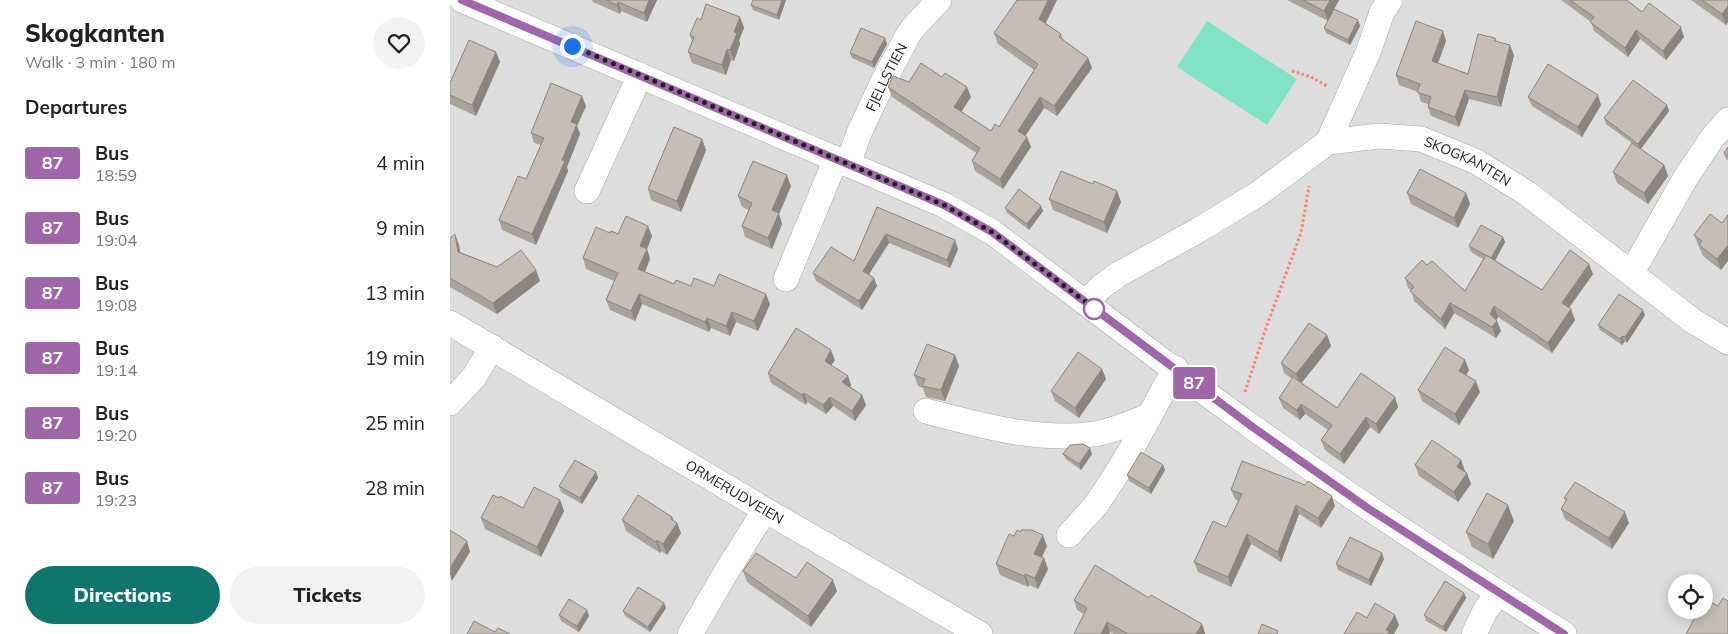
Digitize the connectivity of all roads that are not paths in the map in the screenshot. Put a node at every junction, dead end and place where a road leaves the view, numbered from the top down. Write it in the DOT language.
graph roads {
  1 [pos="462,0"];
  2 [pos="939,0"];
  3 [pos="1390,0"];
  4 [pos="640,75"];
  5 [pos="1728,120"];
  6 [pos="1322,147"];
  7 [pos="842,162"];
  8 [pos="587,191"];
  9 [pos="1630,272"];
  10 [pos="786,279"];
  11 [pos="1086,302"];
  12 [pos="450,322"];
  13 [pos="1728,342"];
  14 [pos="492,347"];
  15 [pos="1175,368"];
  16 [pos="450,403"];
  17 [pos="926,411"];
  18 [pos="1149,416"];
  19 [pos="766,510"];
  20 [pos="1069,535"];
  21 [pos="1499,594"];
  22 [pos="690,634"];
  23 [pos="980,634"];
  24 [pos="1474,634"];
  25 [pos="1564,634"];
  1 -- 4 [label="street"];
  2 -- 7 [label="street, FJELLSTIEN"];
  3 -- 6 [label="street"];
  4 -- 7 [label="street"];
  4 -- 8 [label="street"];
  5 -- 9 [label="street"];
  6 -- 9 [label="street, SKOGKANTEN"];
  6 -- 11 [label="street, SKOGKANTEN"];
  7 -- 10 [label="street, FJELLSTIEN"];
  7 -- 11 [label="street"];
  9 -- 13 [label="street, SKOGKANTEN"];
  11 -- 15 [label="street"];
  12 -- 14 [label="street, ORMERUDVEIEN"];
  14 -- 16 [label="street"];
  14 -- 19 [label="street, ORMERUDVEIEN"];
  15 -- 18 [label="street"];
  15 -- 21 [label="street"];
  17 -- 18 [label="street"];
  18 -- 20 [label="street"];
  19 -- 22 [label="street"];
  19 -- 23 [label="street, ORMERUDVEIEN"];
  21 -- 24 [label="street"];
  21 -- 25 [label="street"];
}
